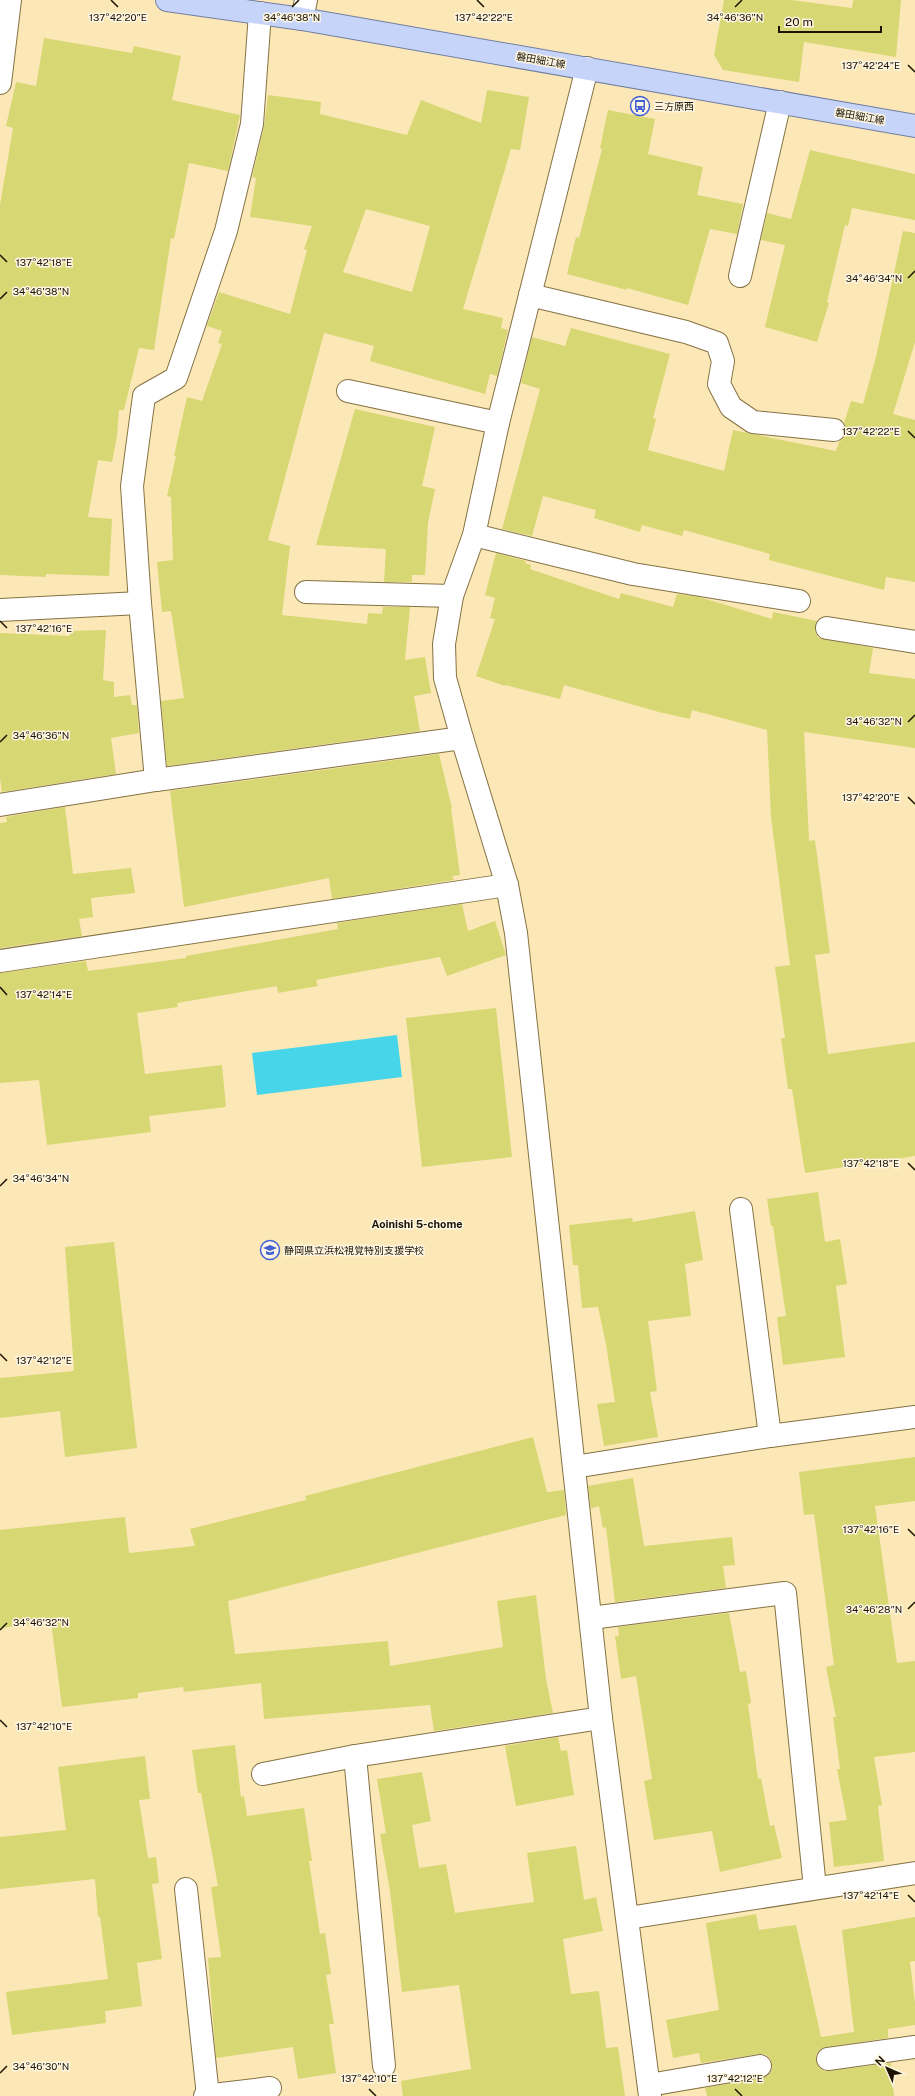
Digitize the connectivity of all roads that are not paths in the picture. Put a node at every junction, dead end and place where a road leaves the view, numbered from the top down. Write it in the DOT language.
graph roads {
  1 [pos="10,0"];
  2 [pos="166,0"];
  3 [pos="304,9"];
  4 [pos="260,13"];
  5 [pos="587,68"];
  6 [pos="0,83"];
  7 [pos="780,102"];
  8 [pos="914,122"];
  9 [pos="740,276"];
  10 [pos="530,295"];
  11 [pos="348,391"];
  12 [pos="498,423"];
  13 [pos="834,430"];
  14 [pos="474,535"];
  15 [pos="306,592"];
  16 [pos="452,596"];
  17 [pos="799,601"];
  18 [pos="140,602"];
  19 [pos="0,610"];
  20 [pos="827,628"];
  21 [pos="915,642"];
  22 [pos="462,738"];
  23 [pos="156,780"];
  24 [pos="0,805"];
  25 [pos="507,885"];
  26 [pos="0,961"];
  27 [pos="741,1209"];
  28 [pos="915,1417"];
  29 [pos="770,1436"];
  30 [pos="574,1467"];
  31 [pos="591,1618"];
  32 [pos="601,1718"];
  33 [pos="355,1756"];
  34 [pos="263,1774"];
  35 [pos="915,1873"];
  36 [pos="815,1888"];
  37 [pos="186,1889"];
  38 [pos="628,1918"];
  39 [pos="915,2047"];
  40 [pos="828,2059"];
  41 [pos="384,2066"];
  42 [pos="760,2066"];
  43 [pos="270,2088"];
  44 [pos="650,2090"];
  45 [pos="206,2096"];
  1 -- 6 [label="street"];
  2 -- 4 [label="main road, 磐田細江線"];
  3 -- 4 [label="main road, 磐田細江線"];
  3 -- 5 [label="main road, 磐田細江線"];
  4 -- 18 [label="street"];
  5 -- 7 [label="main road, 磐田細江線"];
  5 -- 10 [label="street"];
  7 -- 8 [label="main road, 磐田細江線"];
  7 -- 9 [label="street"];
  10 -- 12 [label="street"];
  10 -- 13 [label="street"];
  11 -- 12 [label="street"];
  12 -- 14 [label="street"];
  14 -- 16 [label="street"];
  14 -- 17 [label="street"];
  15 -- 16 [label="street"];
  16 -- 22 [label="street"];
  18 -- 19 [label="street"];
  18 -- 23 [label="street"];
  20 -- 21 [label="street"];
  22 -- 23 [label="street"];
  22 -- 25 [label="street"];
  23 -- 24 [label="street"];
  25 -- 26 [label="street"];
  25 -- 30 [label="street"];
  27 -- 29 [label="street"];
  28 -- 29 [label="street"];
  29 -- 30 [label="street"];
  30 -- 31 [label="street"];
  31 -- 32 [label="street"];
  31 -- 36 [label="street"];
  32 -- 33 [label="street"];
  32 -- 38 [label="street"];
  33 -- 34 [label="street"];
  33 -- 41 [label="street"];
  35 -- 36 [label="street"];
  36 -- 38 [label="street"];
  37 -- 45 [label="street"];
  38 -- 44 [label="street"];
  39 -- 40 [label="street"];
  42 -- 44 [label="street"];
  43 -- 45 [label="street"];
}
